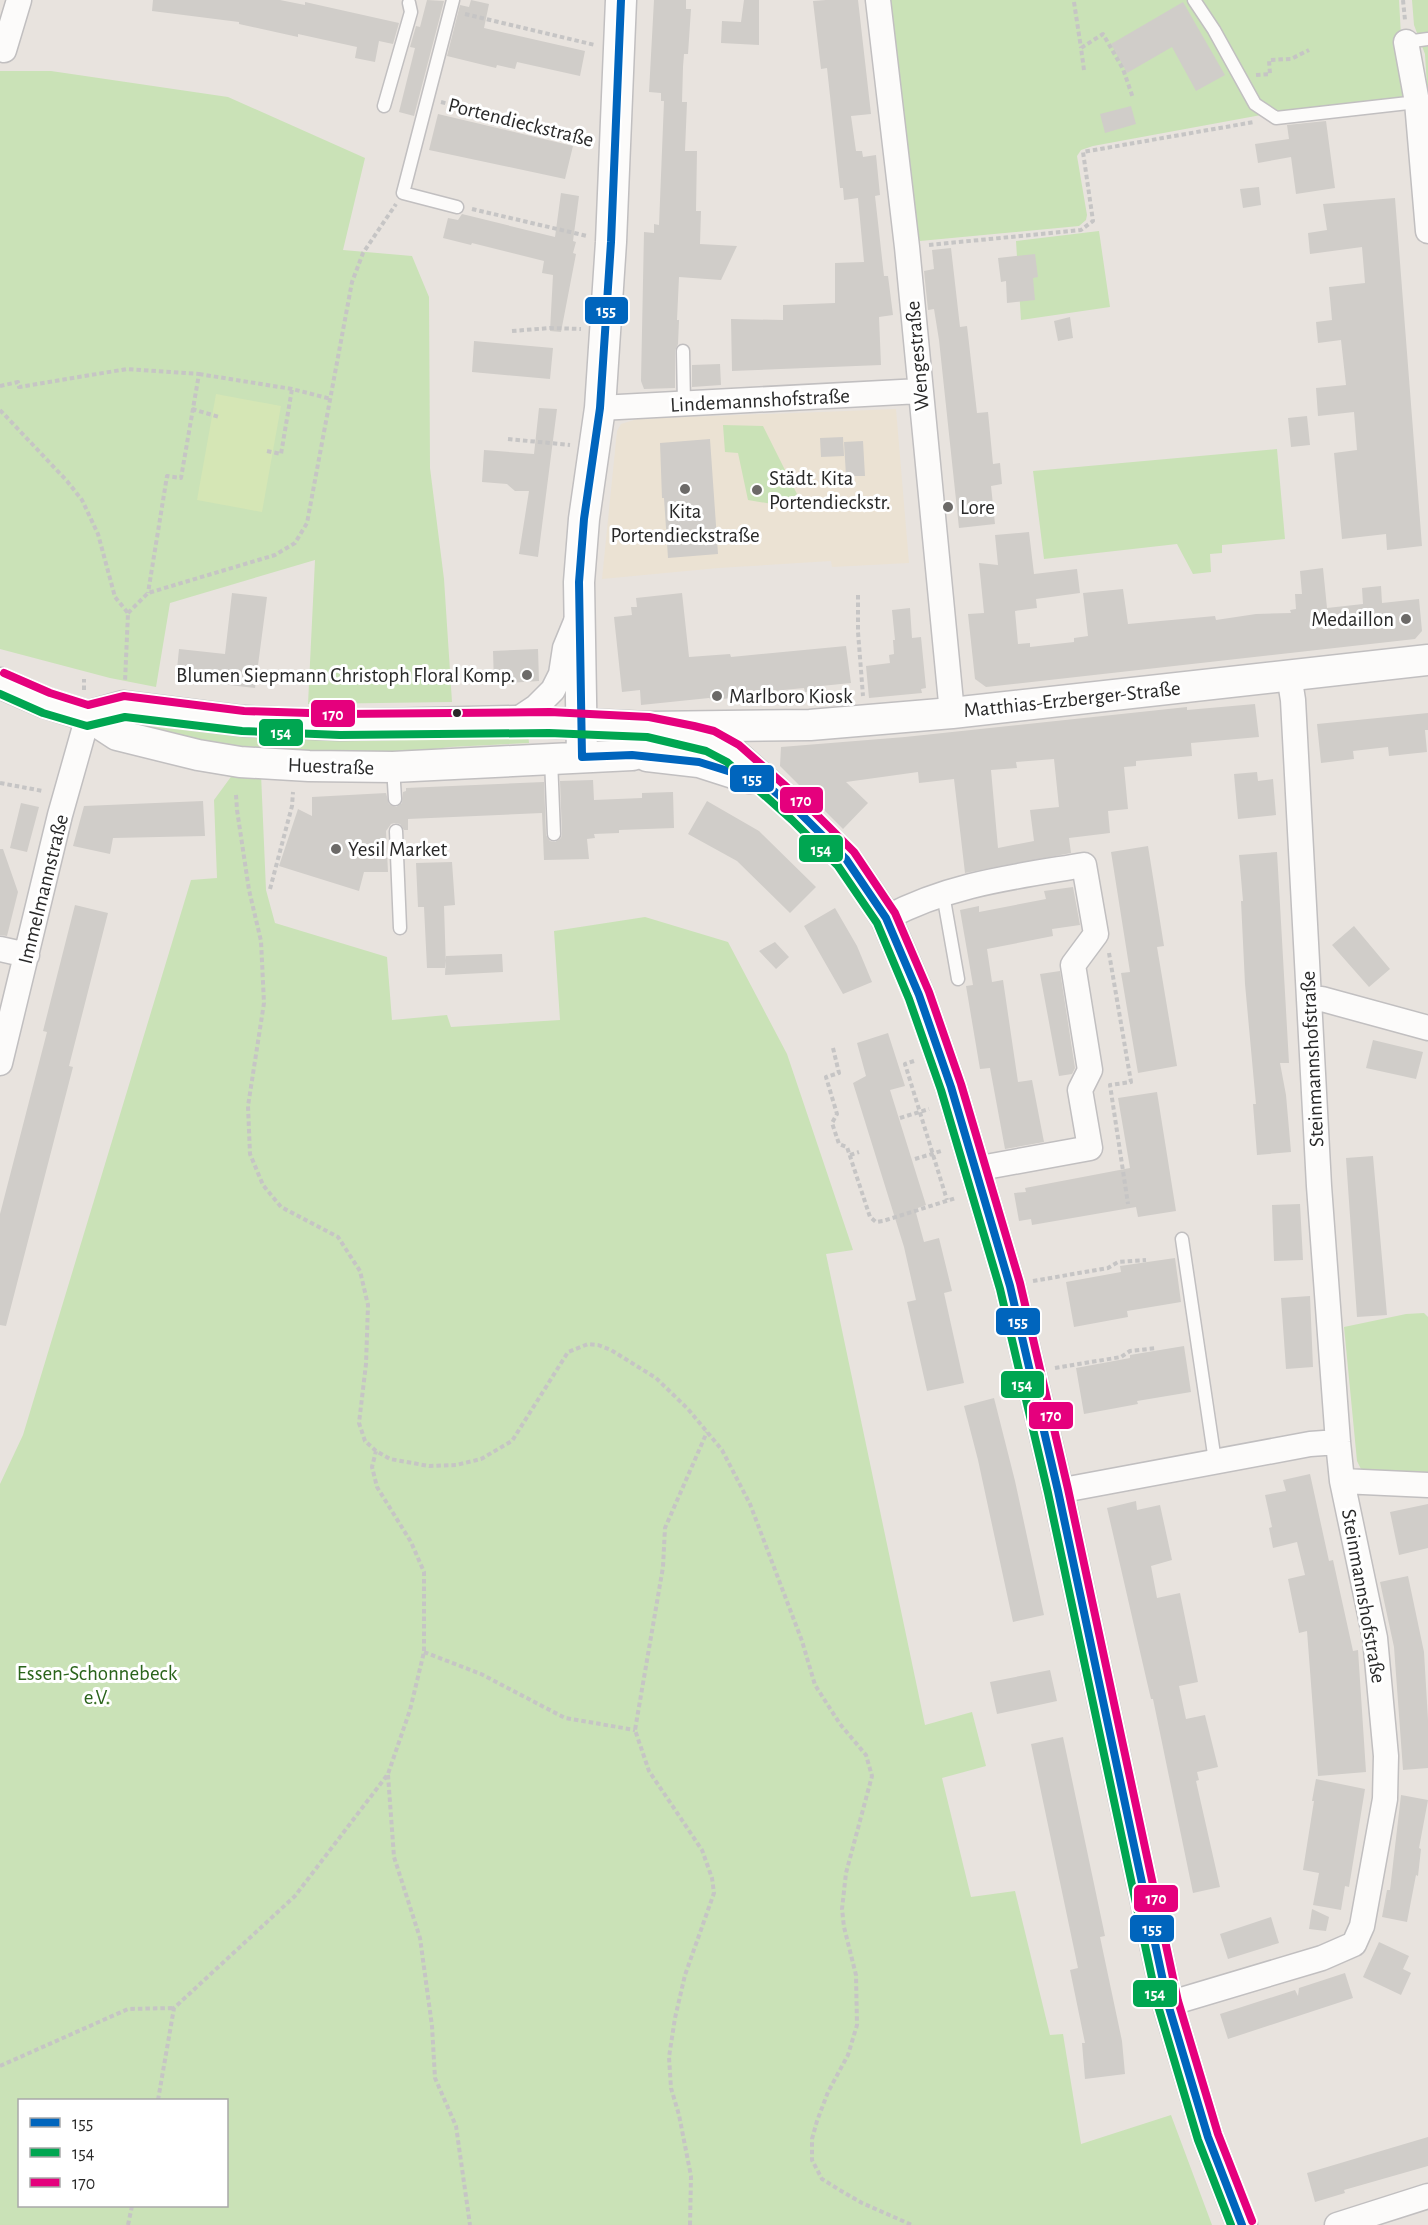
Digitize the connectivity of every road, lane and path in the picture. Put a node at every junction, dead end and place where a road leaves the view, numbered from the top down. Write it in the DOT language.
graph roads {
  1 [pos="19,0"];
  2 [pos="621,0"];
  3 [pos="878,0"];
  4 [pos="1194,0"];
  5 [pos="406,1"];
  6 [pos="1074,2"];
  7 [pos="452,5"];
  8 [pos="1417,41"];
  9 [pos="1081,48"];
  10 [pos="4,50"];
  11 [pos="1309,50"];
  12 [pos="619,51"];
  13 [pos="1084,70"];
  14 [pos="1240,77"];
  15 [pos="1133,98"];
  16 [pos="428,99"];
  17 [pos="1417,102"];
  18 [pos="384,106"];
  19 [pos="1276,118"];
  20 [pos="614,145"];
  21 [pos="403,193"];
  22 [pos="457,207"];
  23 [pos="1428,231"];
  24 [pos="611,242"];
  25 [pos="907,247"];
  26 [pos="605,330"];
  27 [pos="512,331"];
  28 [pos="683,351"];
  29 [pos="199,374"];
  30 [pos="0,386"];
  31 [pos="292,389"];
  32 [pos="920,391"];
  33 [pos="331,399"];
  34 [pos="684,404"];
  35 [pos="600,408"];
  36 [pos="192,409"];
  37 [pos="0,410"];
  38 [pos="219,417"];
  39 [pos="508,439"];
  40 [pos="595,447"];
  41 [pos="267,451"];
  42 [pos="148,593"];
  43 [pos="858,595"];
  44 [pos="129,613"];
  45 [pos="578,617"];
  46 [pos="1428,660"];
  47 [pos="1289,675"];
  48 [pos="0,683"];
  49 [pos="125,687"];
  50 [pos="952,713"];
  51 [pos="88,716"];
  52 [pos="866,720"];
  53 [pos="515,721"];
  54 [pos="581,723"];
  55 [pos="704,731"];
  56 [pos="632,755"];
  57 [pos="582,757"];
  58 [pos="551,758"];
  59 [pos="393,767"];
  60 [pos="764,782"];
  61 [pos="0,783"];
  62 [pos="40,791"];
  63 [pos="293,792"];
  64 [pos="236,795"];
  65 [pos="395,799"];
  66 [pos="396,831"];
  67 [pos="554,834"];
  68 [pos="270,889"];
  69 [pos="943,894"];
  70 [pos="886,918"];
  71 [pos="400,928"];
  72 [pos="1096,934"];
  73 [pos="0,949"];
  74 [pos="27,955"];
  75 [pos="958,979"];
  76 [pos="1309,1000"];
  77 [pos="1428,1028"];
  78 [pos="833,1048"];
  79 [pos="914,1061"];
  80 [pos="0,1063"];
  81 [pos="928,1109"];
  82 [pos="919,1112"];
  83 [pos="900,1118"];
  84 [pos="941,1151"];
  85 [pos="859,1152"];
  86 [pos="932,1154"];
  87 [pos="850,1155"];
  88 [pos="915,1160"];
  89 [pos="975,1169"];
  90 [pos="956,1198"];
  91 [pos="947,1200"];
  92 [pos="1128,1204"];
  93 [pos="1182,1239"];
  94 [pos="1146,1260"];
  95 [pos="1010,1286"];
  96 [pos="1157,1348"];
  97 [pos="1031,1373"];
  98 [pos="707,1432"];
  99 [pos="1338,1442"];
  100 [pos="376,1451"];
  101 [pos="1215,1461"];
  102 [pos="1342,1481"];
  103 [pos="1428,1485"];
  104 [pos="1059,1491"];
  105 [pos="424,1652"];
  106 [pos="635,1730"];
  107 [pos="388,1774"];
  108 [pos="1168,2004"];
  109 [pos="174,2008"];
  110 [pos="0,2066"];
  111 [pos="158,2099"];
  112 [pos="1428,2196"];
  113 [pos="132,2207"];
  114 [pos="128,2225"];
  115 [pos="470,2225"];
  116 [pos="690,2225"];
  117 [pos="912,2225"];
  118 [pos="1242,2225"];
  119 [pos="1338,2225"];
  1 -- 10 [label="street"];
  2 -- 12 [label="street, Portendieckstraße"];
  3 -- 25 [label="street, Wengestraße"];
  4 -- 14 [label="lane"];
  5 -- 18 [label="lane"];
  6 -- 9 [label="path"];
  7 -- 12 [label="path"];
  7 -- 16 [label="lane"];
  8 -- 17 [label="street"];
  9 -- 13 [label="path"];
  9 -- 15 [label="path"];
  11 -- 14 [label="path"];
  12 -- 20 [label="street, Portendieckstraße"];
  14 -- 19 [label="lane"];
  16 -- 20 [label="path, Portendieckstraße"];
  16 -- 21 [label="lane"];
  17 -- 19 [label="lane"];
  17 -- 23 [label="street"];
  19 -- 25 [label="path"];
  20 -- 24 [label="street, Portendieckstraße"];
  21 -- 22 [label="lane"];
  21 -- 33 [label="path"];
  22 -- 24 [label="path"];
  24 -- 26 [label="street, Portendieckstraße"];
  25 -- 32 [label="street, Wengestraße"];
  26 -- 27 [label="path"];
  26 -- 35 [label="street, Portendieckstraße"];
  28 -- 34 [label="lane"];
  29 -- 30 [label="path"];
  29 -- 31 [label="path"];
  29 -- 36 [label="path"];
  31 -- 33 [label="path"];
  31 -- 41 [label="path"];
  32 -- 34 [label="street, Lindemannshofstraße"];
  32 -- 50 [label="street, Wengestraße"];
  33 -- 42 [label="path"];
  34 -- 35 [label="street, Lindemannshofstraße"];
  35 -- 40 [label="street, Portendieckstraße"];
  36 -- 38 [label="path"];
  36 -- 42 [label="path"];
  37 -- 44 [label="path"];
  39 -- 40 [label="path"];
  40 -- 45 [label="street, Portendieckstraße"];
  42 -- 44 [label="path"];
  43 -- 52 [label="path"];
  44 -- 49 [label="path"];
  45 -- 53 [label="street, Portendieckstraße"];
  45 -- 54 [label="street, Portendieckstraße"];
  46 -- 47 [label="street, Matthias-Erzberger-Straße"];
  47 -- 50 [label="street, Matthias-Erzberger-Straße"];
  47 -- 76 [label="street, Steinmannshofstraße"];
  48 -- 51 [label="street, Huestraße"];
  50 -- 52 [label="street, Matthias-Erzberger-Straße"];
  51 -- 53 [label="street, Huestraße"];
  51 -- 59 [label="street, Huestraße"];
  51 -- 74 [label="street, Immelmannstraße"];
  52 -- 55 [label="street, Matthias-Erzberger-Straße"];
  53 -- 54 [label="street, Huestraße"];
  54 -- 55 [label="street"];
  54 -- 57 [label="street, Portendieckstraße"];
  55 -- 56 [label="street, Matthias-Erzberger-Straße"];
  55 -- 60 [label="street"];
  56 -- 57 [label="street, Matthias-Erzberger-Straße"];
  56 -- 60 [label="street"];
  57 -- 58 [label="street, Huestraße"];
  58 -- 59 [label="street, Huestraße"];
  58 -- 67 [label="lane"];
  59 -- 65 [label="lane"];
  60 -- 70 [label="street"];
  61 -- 62 [label="path"];
  63 -- 68 [label="path"];
  64 -- 100 [label="path"];
  66 -- 71 [label="lane"];
  69 -- 70 [label="street"];
  69 -- 72 [label="street"];
  69 -- 75 [label="lane"];
  70 -- 89 [label="street"];
  72 -- 89 [label="street"];
  72 -- 92 [label="path"];
  73 -- 74 [label="street"];
  74 -- 80 [label="street, Immelmannstraße"];
  76 -- 77 [label="street"];
  76 -- 99 [label="street, Steinmannshofstraße"];
  78 -- 87 [label="path"];
  79 -- 82 [label="path"];
  81 -- 82 [label="path"];
  82 -- 83 [label="path"];
  82 -- 86 [label="path"];
  84 -- 86 [label="path"];
  85 -- 87 [label="path"];
  86 -- 88 [label="path"];
  86 -- 91 [label="path"];
  87 -- 91 [label="path"];
  89 -- 95 [label="street"];
  90 -- 91 [label="path"];
  93 -- 101 [label="lane"];
  94 -- 95 [label="path"];
  95 -- 97 [label="street"];
  96 -- 97 [label="path"];
  97 -- 104 [label="street"];
  98 -- 100 [label="path"];
  98 -- 106 [label="path"];
  98 -- 117 [label="path"];
  99 -- 101 [label="street"];
  99 -- 102 [label="street, Steinmannshofstraße"];
  100 -- 105 [label="path"];
  101 -- 104 [label="street"];
  102 -- 103 [label="street, Steinmannshofstraße"];
  102 -- 108 [label="street, Steinmannshofstraße"];
  104 -- 108 [label="street"];
  105 -- 106 [label="path"];
  105 -- 107 [label="path"];
  106 -- 116 [label="path"];
  107 -- 109 [label="path"];
  107 -- 115 [label="path"];
  108 -- 118 [label="street"];
  109 -- 110 [label="path"];
  109 -- 111 [label="path"];
  112 -- 119 [label="street"];
  113 -- 114 [label="path"];
}
